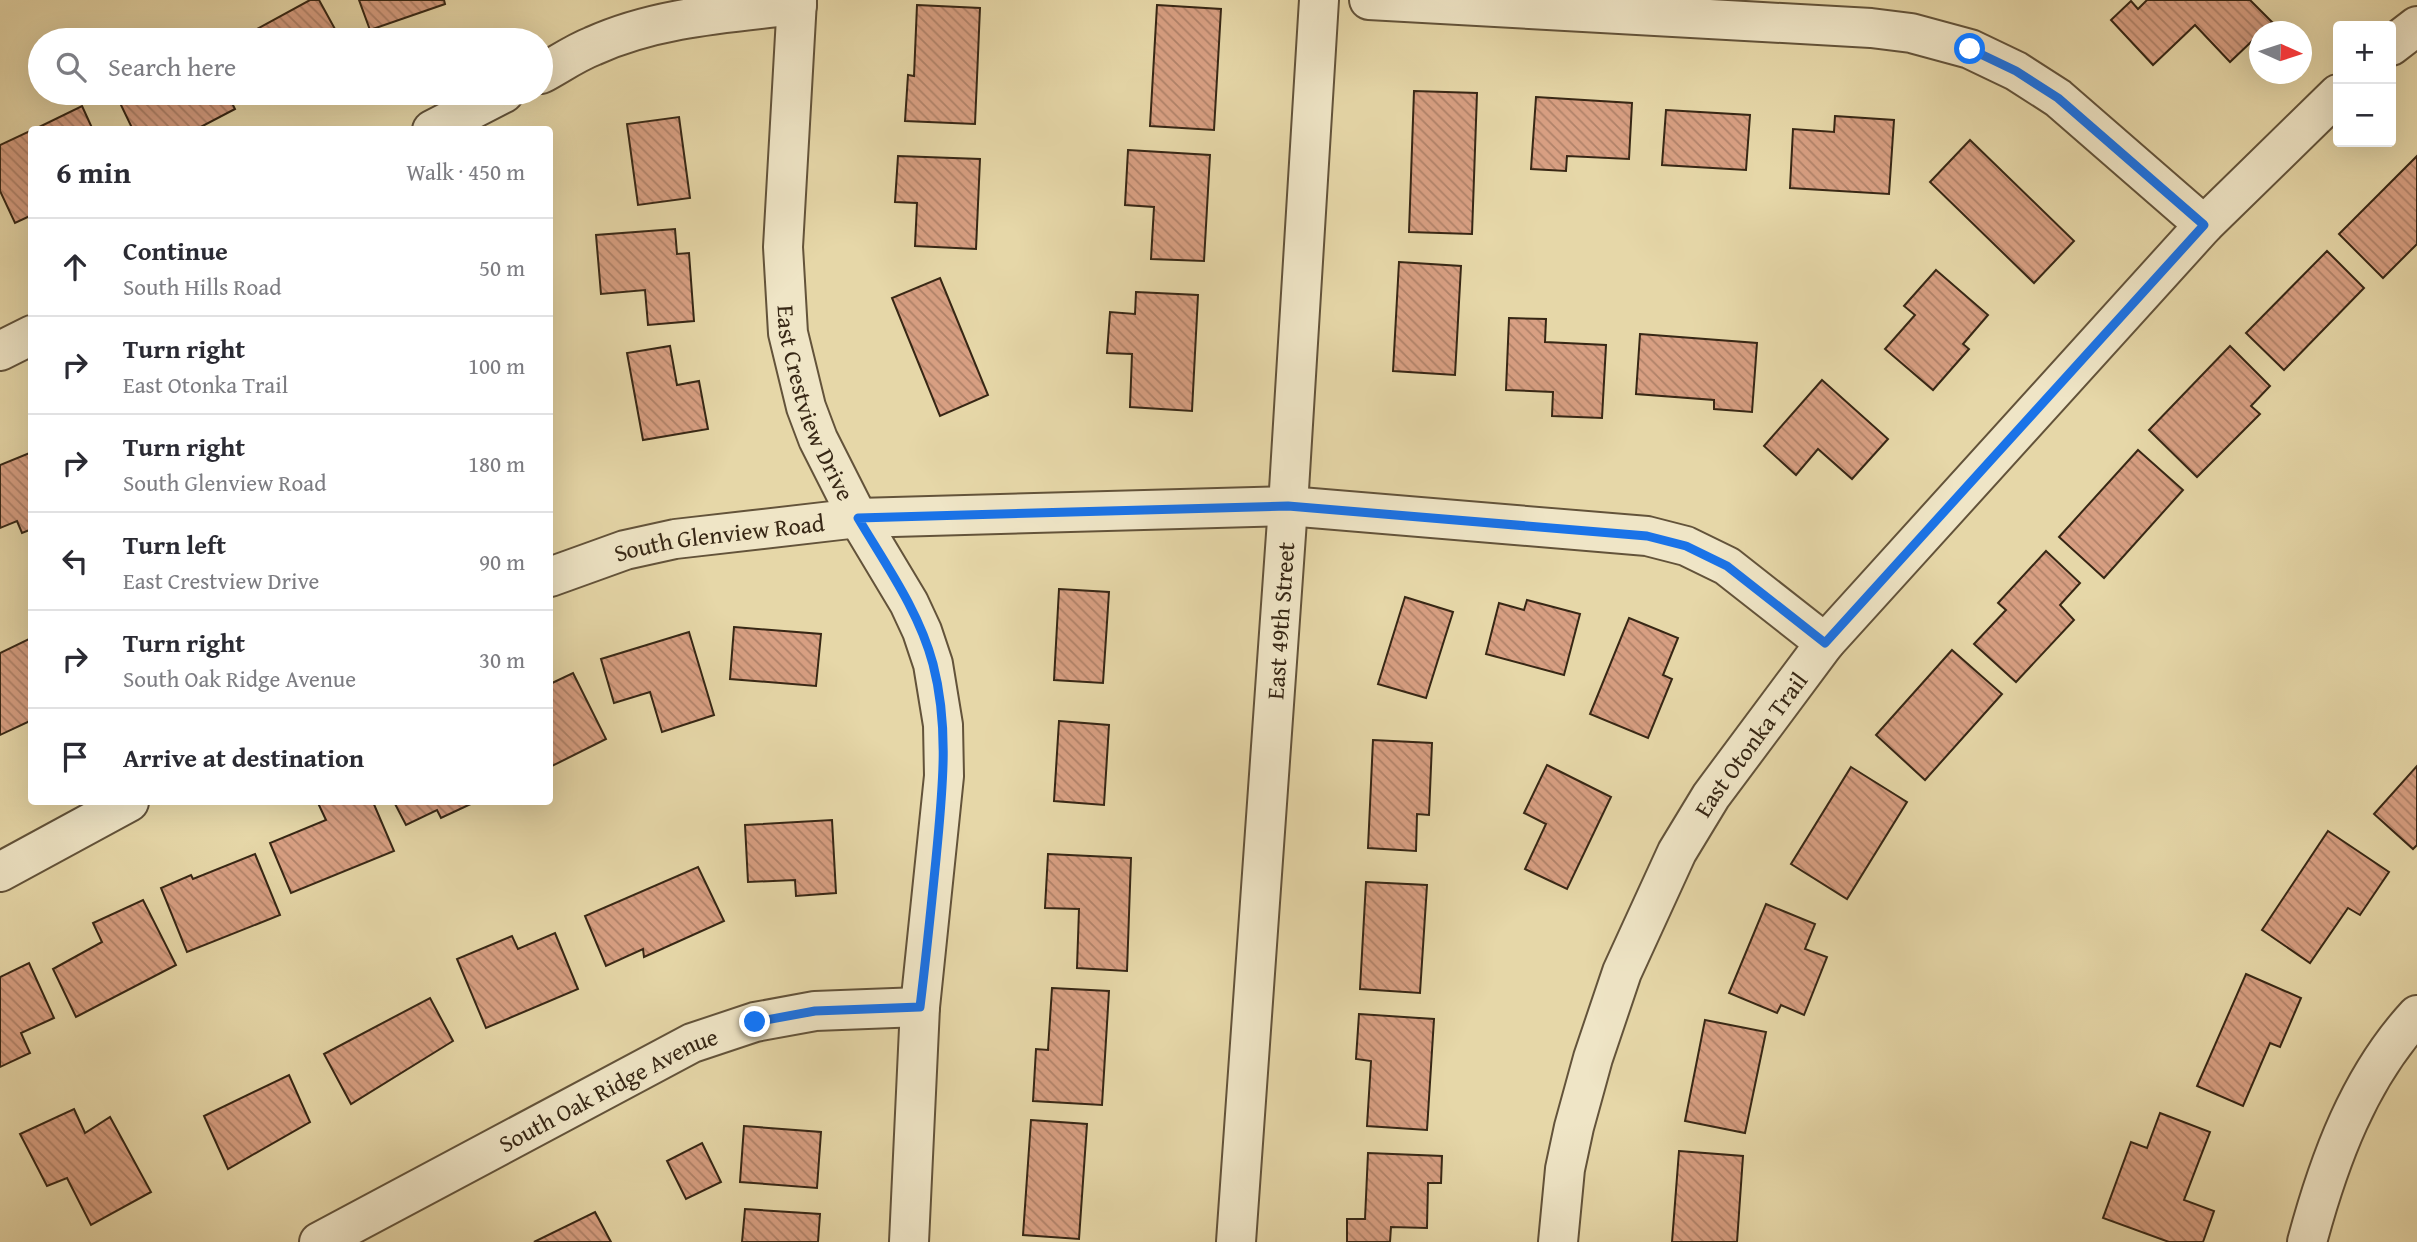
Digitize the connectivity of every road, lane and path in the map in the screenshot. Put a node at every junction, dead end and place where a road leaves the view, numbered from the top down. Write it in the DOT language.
graph roads {
  1 [pos="1319,0"];
  2 [pos="1369,0"];
  3 [pos="797,2"];
  4 [pos="2417,26"];
  5 [pos="2396,42"];
  6 [pos="553,67"];
  7 [pos="2333,99"];
  8 [pos="481,105"];
  9 [pos="440,126"];
  10 [pos="2204,225"];
  11 [pos="28,337"];
  12 [pos="0,351"];
  13 [pos="1288,506"];
  14 [pos="858,518"];
  15 [pos="553,576"];
  16 [pos="1825,643"];
  17 [pos="123,805"];
  18 [pos="0,872"];
  19 [pos="920,1007"];
  20 [pos="2417,1014"];
  21 [pos="319,1242"];
  22 [pos="908,1242"];
  23 [pos="1236,1242"];
  24 [pos="1558,1242"];
  25 [pos="2307,1242"];
  1 -- 13 [label="street, East 49th Street"];
  2 -- 10 [label="street"];
  3 -- 6 [label="street"];
  3 -- 14 [label="street, East Crestview Drive"];
  4 -- 5 [label="street"];
  7 -- 10 [label="street, East Otonka Trail"];
  8 -- 9 [label="street"];
  10 -- 16 [label="street, East Otonka Trail"];
  11 -- 12 [label="street"];
  13 -- 14 [label="street, South Glenview Road"];
  13 -- 16 [label="street, South Glenview Road"];
  13 -- 23 [label="street, East 49th Street"];
  14 -- 15 [label="street, South Glenview Road"];
  14 -- 19 [label="street, East Crestview Drive"];
  16 -- 24 [label="street, East Otonka Trail"];
  17 -- 18 [label="street"];
  19 -- 21 [label="street, South Oak Ridge Avenue"];
  19 -- 22 [label="street, East Crestview Drive"];
  20 -- 25 [label="street"];
}
